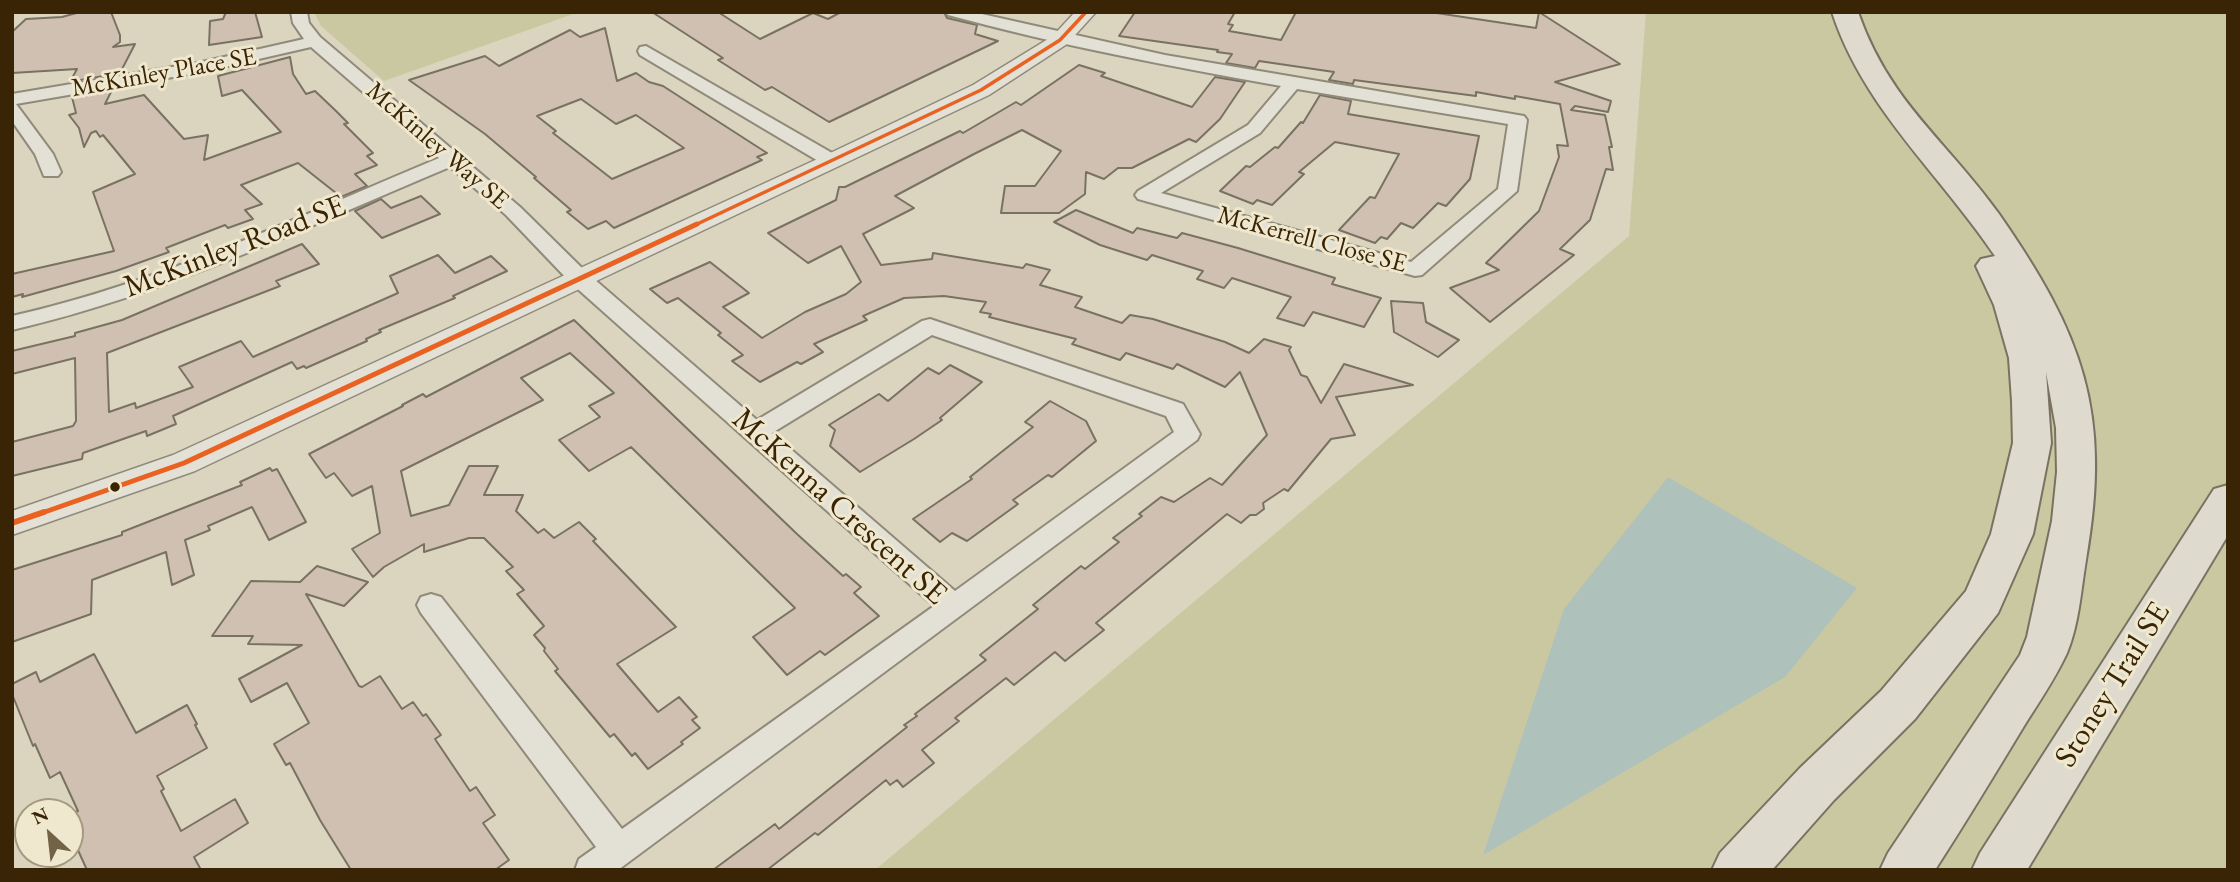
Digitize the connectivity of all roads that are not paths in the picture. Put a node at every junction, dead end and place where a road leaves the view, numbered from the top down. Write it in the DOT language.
graph roads {
  1 [pos="299,12"];
  2 [pos="954,12"];
  3 [pos="1086,12"];
  4 [pos="1845,12"];
  5 [pos="1060,40"];
  6 [pos="314,41"];
  7 [pos="646,51"];
  8 [pos="1293,83"];
  9 [pos="12,99"];
  10 [pos="12,108"];
  11 [pos="1922,139"];
  12 [pos="453,159"];
  13 [pos="832,161"];
  14 [pos="51,172"];
  15 [pos="579,278"];
  16 [pos="12,323"];
  17 [pos="756,432"];
  18 [pos="2228,500"];
  19 [pos="12,523"];
  20 [pos="431,605"];
  21 [pos="954,607"];
  22 [pos="618,850"];
  23 [pos="591,870"];
  24 [pos="1738,870"];
  25 [pos="1906,870"];
  26 [pos="1998,870"];
  1 -- 6 [label="street, McKinley Way SE"];
  2 -- 5 [label="street, McKerrell Close SE"];
  3 -- 5 [label="street"];
  4 -- 11 [label="highway"];
  5 -- 8 [label="street, McKerrell Close SE"];
  5 -- 13 [label="street"];
  6 -- 9 [label="street, McKinley Place SE"];
  6 -- 12 [label="street, McKinley Way SE"];
  7 -- 13 [label="street"];
  8 -- 8 [label="street, McKerrell Close SE"];
  10 -- 14 [label="street"];
  11 -- 24 [label="highway"];
  11 -- 25 [label="highway"];
  12 -- 15 [label="street, McKinley Way SE"];
  12 -- 16 [label="street, McKinley Road SE"];
  13 -- 15 [label="street"];
  15 -- 17 [label="street, McKenna Crescent SE"];
  15 -- 19 [label="street"];
  17 -- 21 [label="street, McKenna Crescent SE"];
  17 -- 21 [label="street"];
  18 -- 26 [label="highway, Stoney Trail SE"];
  20 -- 22 [label="street"];
  21 -- 22 [label="street, McKenna Crescent SE"];
  22 -- 23 [label="street, McKenna Crescent SE"];
}
